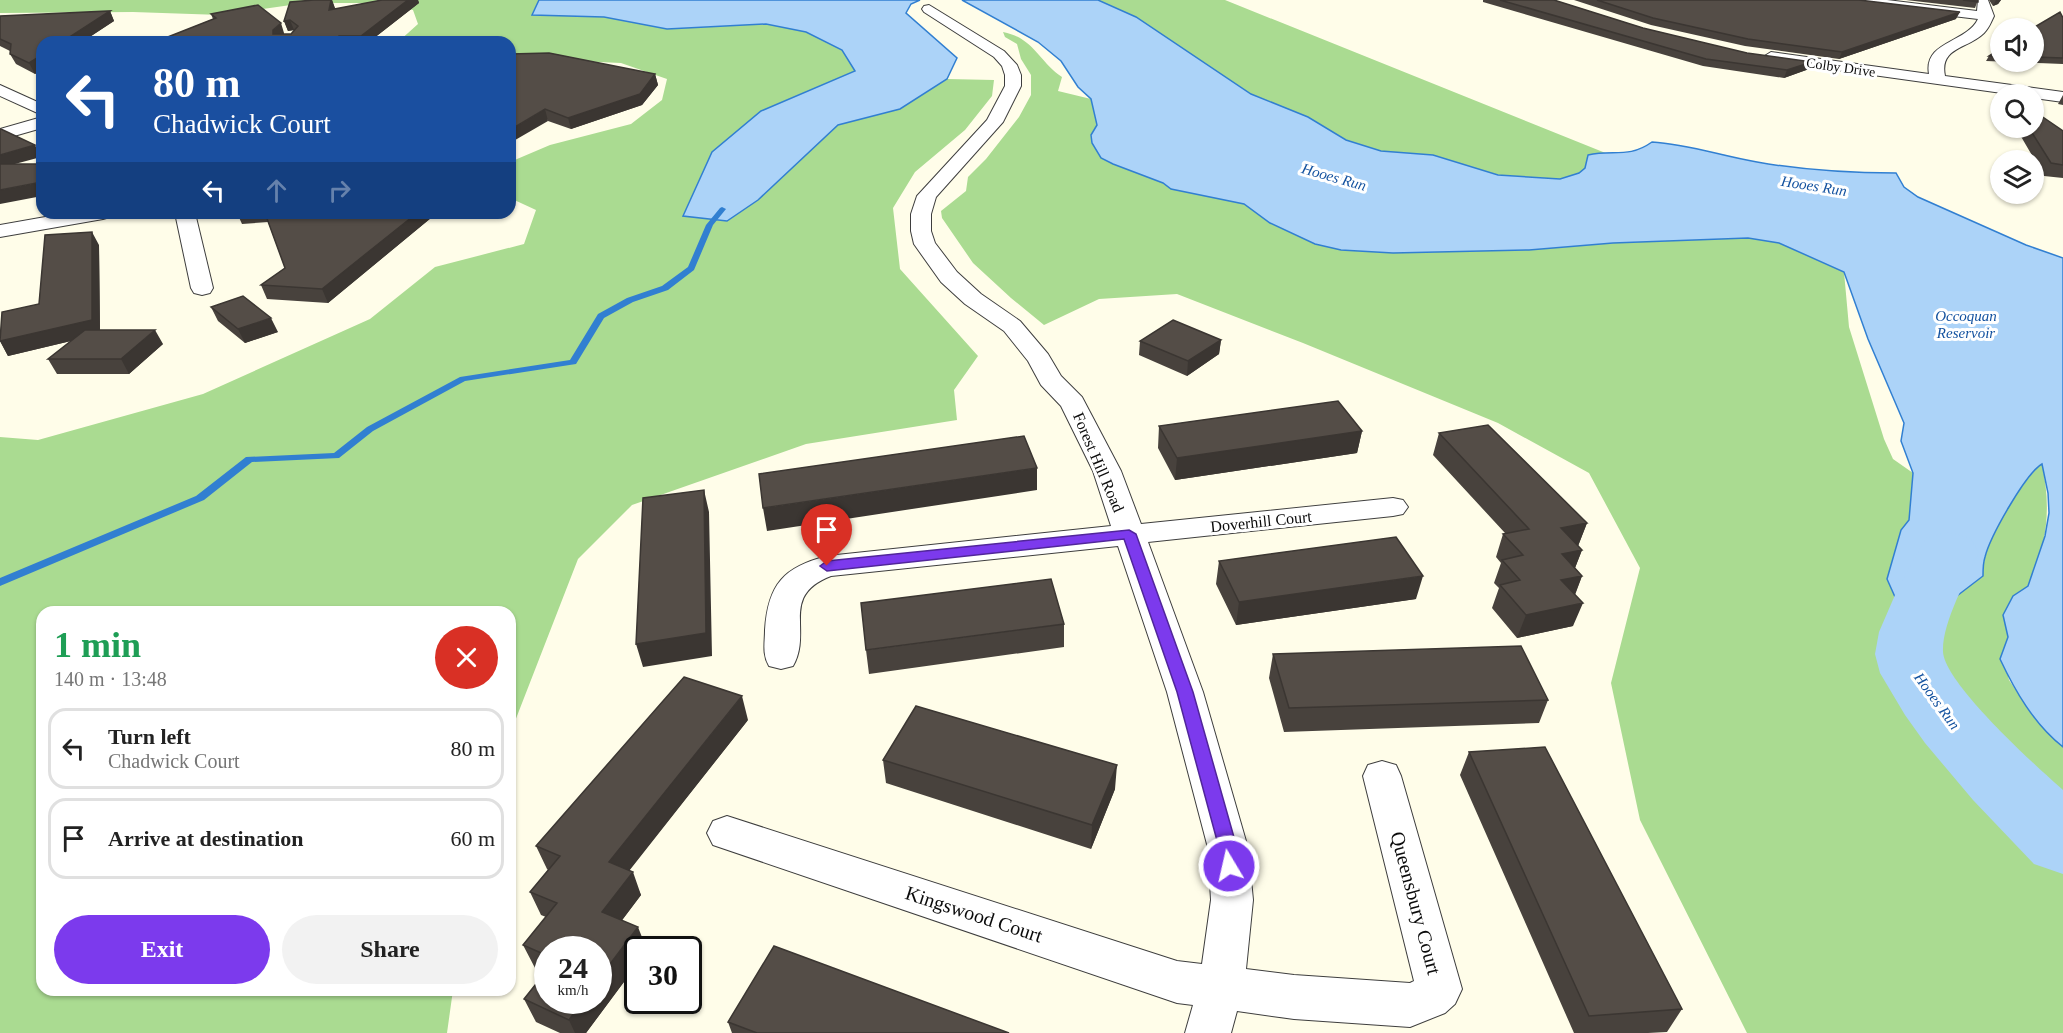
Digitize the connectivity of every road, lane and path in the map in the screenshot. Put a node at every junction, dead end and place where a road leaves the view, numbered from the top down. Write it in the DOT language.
graph roads {
  1 [pos="1853,0"];
  2 [pos="1981,0"];
  3 [pos="929,9"];
  4 [pos="1987,16"];
  5 [pos="1755,54"];
  6 [pos="1938,80"];
  7 [pos="0,90"];
  8 [pos="2063,97"];
  9 [pos="36,107"];
  10 [pos="36,124"];
  11 [pos="0,135"];
  12 [pos="69,219"];
  13 [pos="186,219"];
  14 [pos="0,231"];
  15 [pos="202,288"];
  16 [pos="1393,507"];
  17 [pos="1129,534"];
  18 [pos="781,657"];
  19 [pos="1382,776"];
  20 [pos="727,833"];
  21 [pos="1222,986"];
  22 [pos="1208,1033"];
  1 -- 4 [label="street"];
  2 -- 4 [label="street"];
  3 -- 17 [label="street, Forest Hill Road"];
  4 -- 6 [label="street"];
  5 -- 6 [label="street, Colby Drive"];
  6 -- 8 [label="street, Colby Drive"];
  7 -- 9 [label="street"];
  10 -- 11 [label="street"];
  12 -- 14 [label="street"];
  13 -- 15 [label="street"];
  16 -- 17 [label="street, Doverhill Court"];
  17 -- 18 [label="street, Doverhill Court"];
  17 -- 21 [label="street, Forest Hill Road"];
  19 -- 21 [label="street, Queensbury Court"];
  20 -- 21 [label="street, Kingswood Court"];
  21 -- 22 [label="street, Forest Hill Road"];
}
